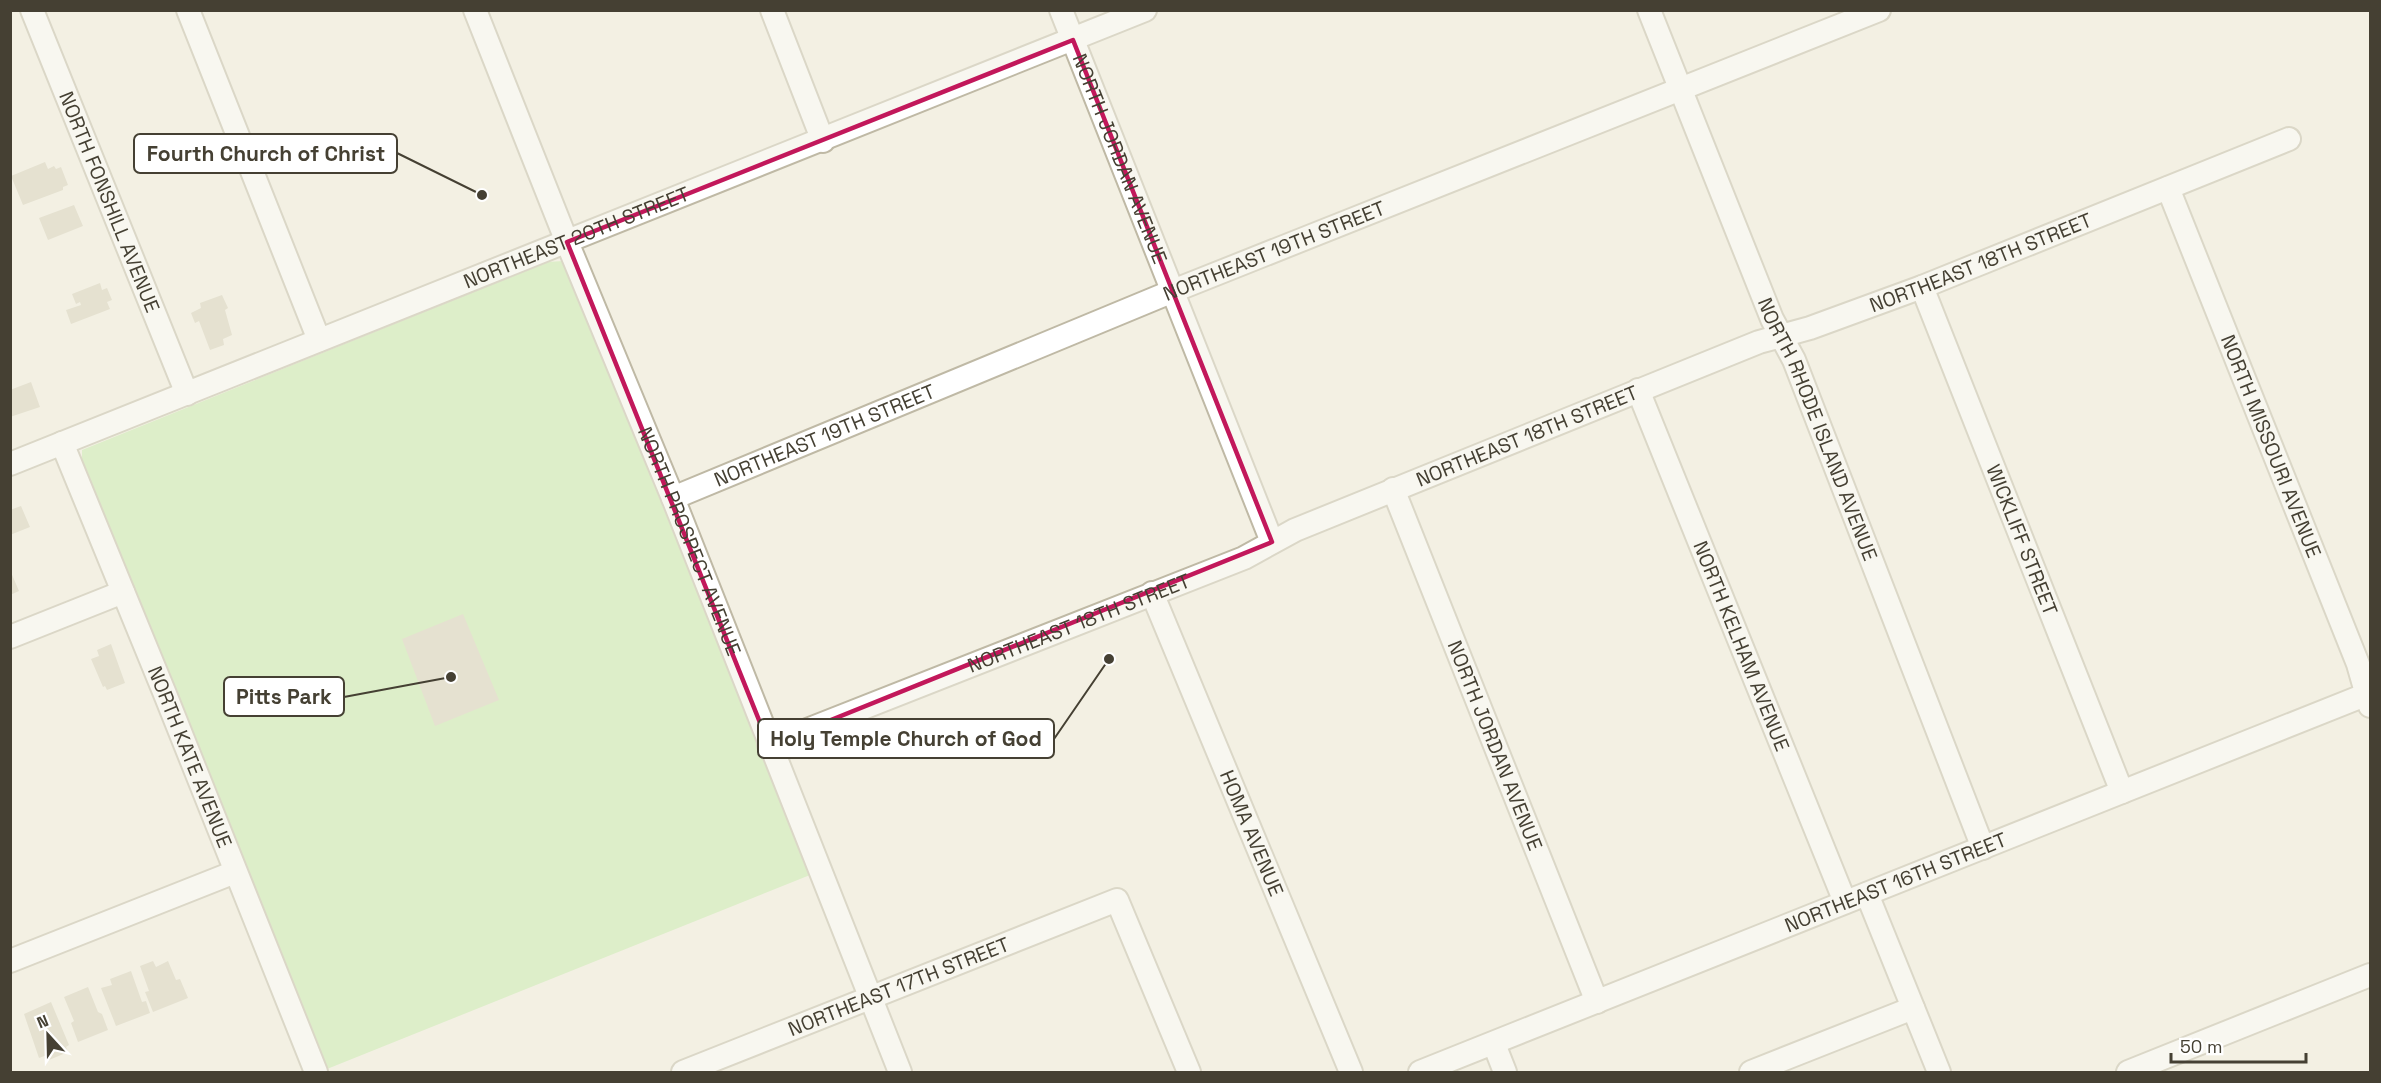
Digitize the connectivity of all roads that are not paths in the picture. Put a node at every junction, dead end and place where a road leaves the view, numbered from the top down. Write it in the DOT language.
graph roads {
  1 [pos="33,10"];
  2 [pos="188,10"];
  3 [pos="475,10"];
  4 [pos="771,10"];
  5 [pos="1061,10"];
  6 [pos="1145,10"];
  7 [pos="1649,10"];
  8 [pos="1879,10"];
  9 [pos="1072,40"];
  10 [pos="1681,89"];
  11 [pos="2289,139"];
  12 [pos="823,141"];
  13 [pos="2168,188"];
  14 [pos="567,242"];
  15 [pos="1922,287"];
  16 [pos="1173,291"];
  17 [pos="1781,336"];
  18 [pos="319,340"];
  19 [pos="1638,390"];
  20 [pos="187,394"];
  21 [pos="62,442"];
  22 [pos="10,464"];
  23 [pos="1393,489"];
  24 [pos="673,498"];
  25 [pos="1272,542"];
  26 [pos="123,592"];
  27 [pos="1152,593"];
  28 [pos="10,638"];
  29 [pos="2369,698"];
  30 [pos="769,746"];
  31 [pos="2122,792"];
  32 [pos="1983,848"];
  33 [pos="235,872"];
  34 [pos="1868,894"];
  35 [pos="1845,902"];
  36 [pos="10,961"];
  37 [pos="2370,975"];
  38 [pos="869,999"];
  39 [pos="1597,1002"];
  40 [pos="1913,1008"];
  41 [pos="1494,1044"];
  42 [pos="316,1072"];
  43 [pos="683,1072"];
  44 [pos="900,1072"];
  45 [pos="1189,1072"];
  46 [pos="1351,1072"];
  47 [pos="1420,1072"];
  48 [pos="1505,1072"];
  49 [pos="1751,1072"];
  50 [pos="1940,1072"];
  51 [pos="2128,1072"];
  1 -- 20 [label="street, NORTH FONSHILL AVENUE"];
  2 -- 18 [label="street"];
  3 -- 14 [label="street, NORTH PROSPECT AVENUE"];
  4 -- 12 [label="street"];
  5 -- 9 [label="street, NORTH JORDAN AVENUE"];
  6 -- 9 [label="street, NORTHEAST 20TH STREET"];
  7 -- 10 [label="street, NORTH RHODE ISLAND AVENUE"];
  8 -- 10 [label="street, NORTHEAST 19TH STREET"];
  9 -- 12 [label="street, NORTHEAST 20TH STREET"];
  9 -- 16 [label="street, NORTH JORDAN AVENUE"];
  10 -- 16 [label="street, NORTHEAST 19TH STREET"];
  10 -- 17 [label="street, NORTH RHODE ISLAND AVENUE"];
  11 -- 13 [label="street, NORTHEAST 18TH STREET"];
  12 -- 14 [label="street, NORTHEAST 20TH STREET"];
  13 -- 15 [label="street, NORTHEAST 18TH STREET"];
  13 -- 29 [label="street, NORTH MISSOURI AVENUE"];
  14 -- 18 [label="street, NORTHEAST 20TH STREET"];
  14 -- 24 [label="street, NORTH PROSPECT AVENUE"];
  15 -- 17 [label="street, NORTHEAST 18TH STREET"];
  15 -- 31 [label="street, WICKLIFF STREET"];
  16 -- 24 [label="street, NORTHEAST 19TH STREET"];
  16 -- 25 [label="street, NORTH JORDAN AVENUE"];
  17 -- 19 [label="street, NORTHEAST 18TH STREET"];
  17 -- 32 [label="street, NORTH RHODE ISLAND AVENUE"];
  18 -- 20 [label="street, NORTHEAST 20TH STREET"];
  19 -- 23 [label="street, NORTHEAST 18TH STREET"];
  19 -- 35 [label="street, NORTH KELHAM AVENUE"];
  20 -- 21 [label="street, NORTHEAST 20TH STREET"];
  21 -- 22 [label="street, NORTHEAST 20TH STREET"];
  21 -- 26 [label="street, NORTH KATE AVENUE"];
  23 -- 25 [label="street, NORTHEAST 18TH STREET"];
  23 -- 39 [label="street, NORTH JORDAN AVENUE"];
  24 -- 30 [label="street, NORTH PROSPECT AVENUE"];
  25 -- 27 [label="street, NORTHEAST 18TH STREET"];
  26 -- 28 [label="street"];
  26 -- 33 [label="street, NORTH KATE AVENUE"];
  27 -- 30 [label="street, NORTHEAST 18TH STREET"];
  27 -- 46 [label="street, HOMA AVENUE"];
  29 -- 31 [label="street, NORTHEAST 16TH STREET"];
  30 -- 38 [label="street, NORTH PROSPECT AVENUE"];
  31 -- 32 [label="street, NORTHEAST 16TH STREET"];
  32 -- 34 [label="street, NORTHEAST 16TH STREET"];
  33 -- 36 [label="street"];
  33 -- 42 [label="street, NORTH KATE AVENUE"];
  34 -- 35 [label="street, NORTHEAST 16TH STREET"];
  34 -- 40 [label="street"];
  35 -- 39 [label="street, NORTHEAST 16TH STREET"];
  37 -- 51 [label="street"];
  38 -- 43 [label="street, NORTHEAST 17TH STREET"];
  38 -- 44 [label="street, NORTH PROSPECT AVENUE"];
  38 -- 45 [label="street, NORTHEAST 17TH STREET"];
  39 -- 41 [label="street, NORTHEAST 16TH STREET"];
  40 -- 49 [label="street"];
  40 -- 50 [label="street"];
  41 -- 47 [label="street, NORTHEAST 16TH STREET"];
  41 -- 48 [label="street"];
}
